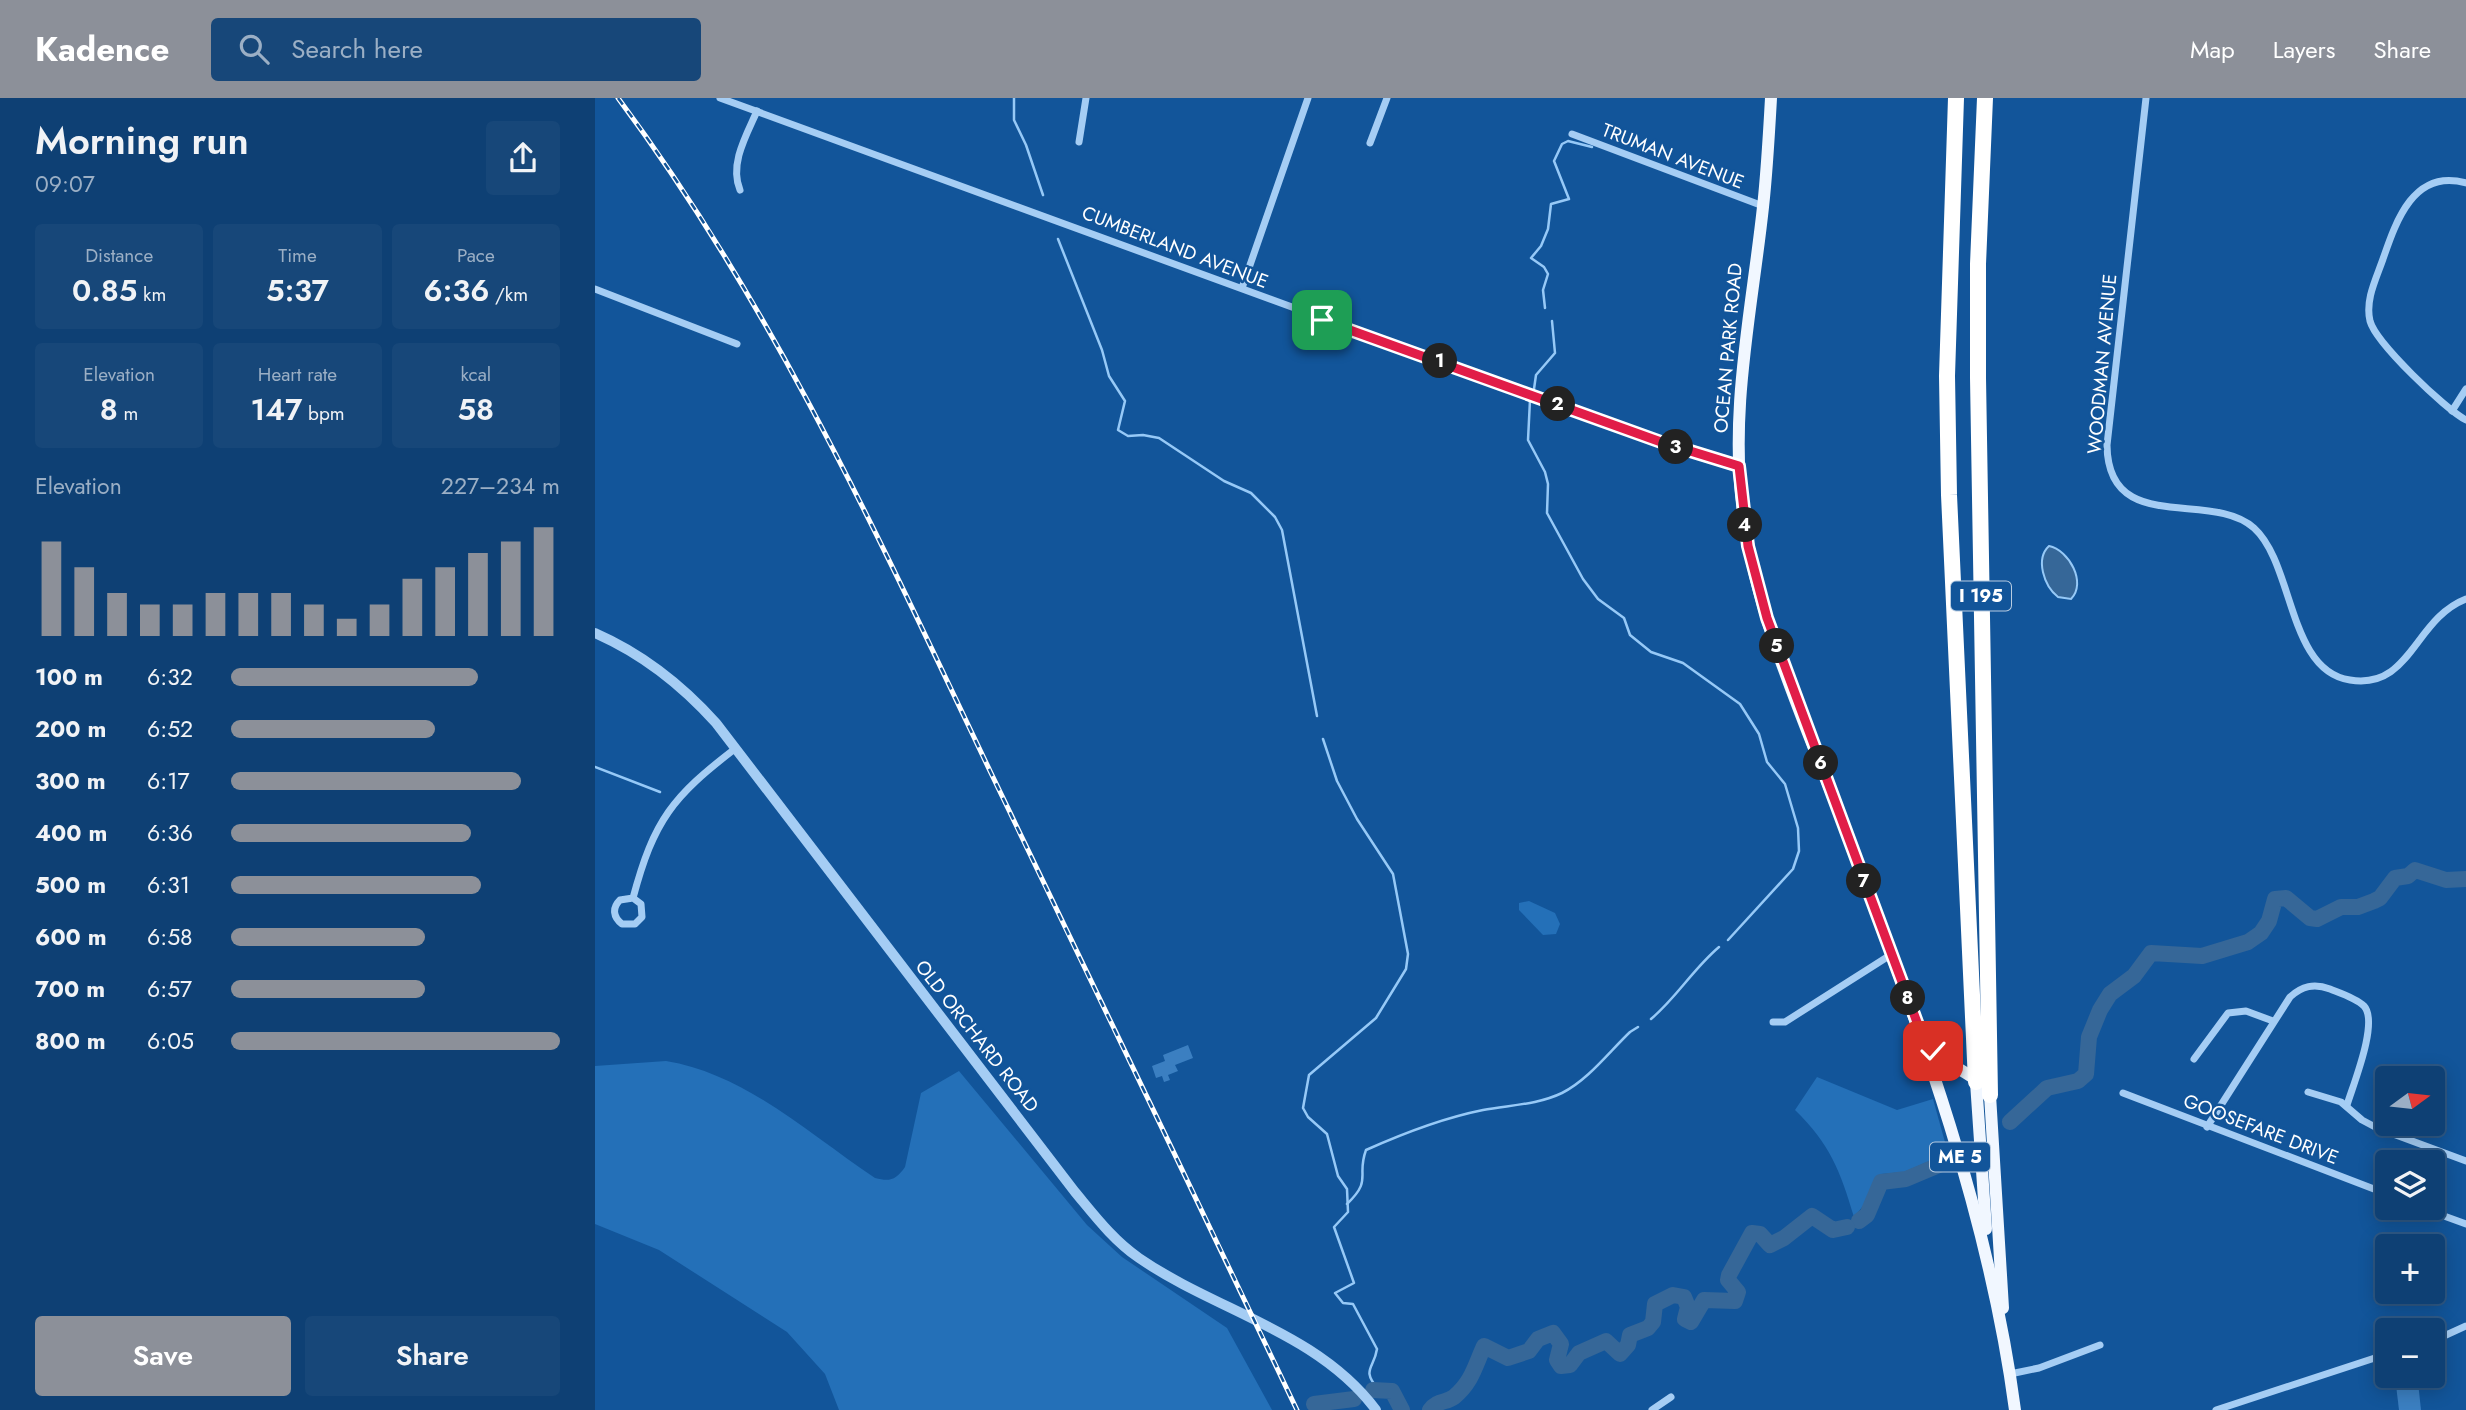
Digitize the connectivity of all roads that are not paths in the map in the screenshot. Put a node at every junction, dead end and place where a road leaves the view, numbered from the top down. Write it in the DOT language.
graph roads {
  1 [pos="720,98"];
  2 [pos="1086,98"];
  3 [pos="1308,98"];
  4 [pos="1387,98"];
  5 [pos="1772,98"];
  6 [pos="1956,98"];
  7 [pos="1985,98"];
  8 [pos="2146,98"];
  9 [pos="757,111"];
  10 [pos="1572,134"];
  11 [pos="1079,142"];
  12 [pos="1370,143"];
  13 [pos="2466,183"];
  14 [pos="740,190"];
  15 [pos="1763,206"];
  16 [pos="1242,288"];
  17 [pos="595,289"];
  18 [pos="737,344"];
  19 [pos="2466,390"];
  20 [pos="2452,411"];
  21 [pos="2466,420"];
  22 [pos="1739,466"];
  23 [pos="2466,599"];
  24 [pos="595,633"];
  25 [pos="736,748"];
  26 [pos="633,898"];
  27 [pos="1892,954"];
  28 [pos="2273,1021"];
  29 [pos="1773,1022"];
  30 [pos="1921,1033"];
  31 [pos="2194,1059"];
  32 [pos="1956,1069"];
  33 [pos="1976,1082"];
  34 [pos="1938,1084"];
  35 [pos="2308,1091"];
  36 [pos="2123,1093"];
  37 [pos="1990,1095"];
  38 [pos="2347,1105"];
  39 [pos="2207,1126"];
  40 [pos="2466,1161"];
  41 [pos="2375,1189"];
  42 [pos="2445,1216"];
  43 [pos="2466,1224"];
  44 [pos="1992,1282"];
  45 [pos="2003,1322"];
  46 [pos="2466,1326"];
  47 [pos="2445,1336"];
  48 [pos="2101,1345"];
  49 [pos="2375,1358"];
  50 [pos="2010,1374"];
  51 [pos="1671,1397"];
  52 [pos="1376,1410"];
  53 [pos="1652,1410"];
  54 [pos="2015,1410"];
  55 [pos="2216,1410"];
  1 -- 9 [label="street, CUMBERLAND AVENUE"];
  2 -- 11 [label="street"];
  3 -- 16 [label="street"];
  4 -- 12 [label="street"];
  5 -- 15 [label="main road, OCEAN PARK ROAD / ME 5"];
  6 -- 33 [label="highway, I 195"];
  7 -- 37 [label="highway, I 195"];
  8 -- 23 [label="street, WOODMAN AVENUE"];
  9 -- 14 [label="street"];
  9 -- 16 [label="street, CUMBERLAND AVENUE"];
  10 -- 15 [label="street, TRUMAN AVENUE"];
  13 -- 20 [label="street"];
  15 -- 22 [label="main road, OCEAN PARK ROAD / ME 5"];
  16 -- 22 [label="street, CUMBERLAND AVENUE"];
  17 -- 18 [label="street"];
  19 -- 20 [label="street"];
  20 -- 21 [label="street"];
  22 -- 27 [label="main road, OCEAN PARK ROAD / ME 5"];
  24 -- 25 [label="street, OLD ORCHARD ROAD"];
  25 -- 26 [label="street"];
  25 -- 52 [label="street, OLD ORCHARD ROAD"];
  26 -- 26 [label="street"];
  27 -- 29 [label="street"];
  27 -- 30 [label="main road, OCEAN PARK ROAD / ME 5"];
  28 -- 31 [label="street"];
  28 -- 38 [label="street"];
  28 -- 39 [label="street"];
  30 -- 32 [label="main road, OCEAN PARK ROAD / ME 5"];
  30 -- 34 [label="main road, OCEAN PARK ROAD / ME 5"];
  32 -- 33 [label="main road, OCEAN PARK ROAD / ME 5"];
  32 -- 34 [label="main road"];
  33 -- 37 [label="main road, OCEAN PARK ROAD / ME 5"];
  33 -- 44 [label="main road"];
  34 -- 44 [label="main road, OCEAN PARK ROAD / ME 5"];
  35 -- 38 [label="street"];
  36 -- 39 [label="street, GOOSEFARE DRIVE"];
  37 -- 45 [label="main road, OCEAN PARK ROAD / ME 5"];
  38 -- 40 [label="street"];
  39 -- 41 [label="street, GOOSEFARE DRIVE"];
  42 -- 43 [label="street"];
  44 -- 45 [label="main road, OCEAN PARK ROAD / ME 5"];
  45 -- 50 [label="main road, OCEAN PARK ROAD / ME 5"];
  46 -- 47 [label="street"];
  48 -- 50 [label="street"];
  49 -- 55 [label="street"];
  50 -- 54 [label="main road, OCEAN PARK ROAD / ME 5"];
  51 -- 53 [label="street"];
}
